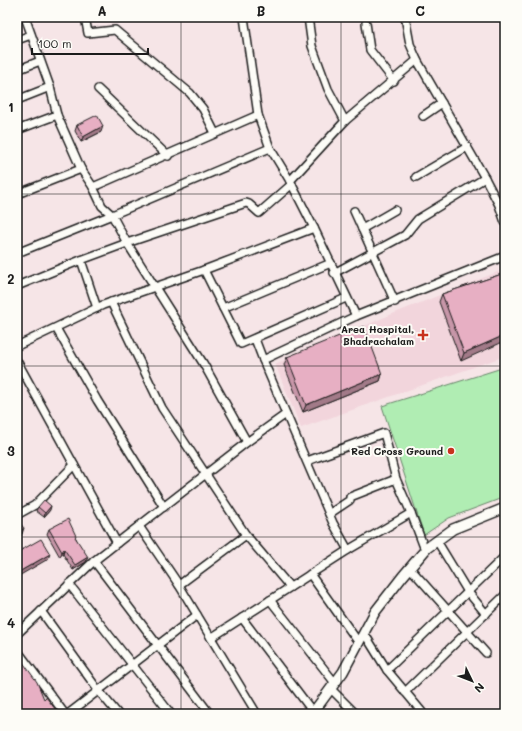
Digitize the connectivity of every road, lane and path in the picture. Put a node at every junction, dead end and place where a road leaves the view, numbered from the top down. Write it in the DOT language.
graph roads {
  1 [pos="25,17"];
  2 [pos="85,17"];
  3 [pos="244,17"];
  4 [pos="308,17"];
  5 [pos="405,17"];
  6 [pos="366,23"];
  7 [pos="31,35"];
  8 [pos="17,40"];
  9 [pos="417,60"];
  10 [pos="40,61"];
  11 [pos="17,70"];
  12 [pos="394,81"];
  13 [pos="50,87"];
  14 [pos="98,89"];
  15 [pos="17,100"];
  16 [pos="442,103"];
  17 [pos="57,115"];
  18 [pos="258,116"];
  19 [pos="423,116"];
  20 [pos="345,121"];
  21 [pos="17,130"];
  22 [pos="215,133"];
  23 [pos="467,147"];
  24 [pos="270,148"];
  25 [pos="168,156"];
  26 [pos="82,169"];
  27 [pos="416,177"];
  28 [pos="485,178"];
  29 [pos="291,182"];
  30 [pos="93,187"];
  31 [pos="17,194"];
  32 [pos="395,210"];
  33 [pos="354,211"];
  34 [pos="112,215"];
  35 [pos="505,222"];
  36 [pos="314,228"];
  37 [pos="362,229"];
  38 [pos="127,243"];
  39 [pos="372,251"];
  40 [pos="17,253"];
  41 [pos="505,256"];
  42 [pos="81,260"];
  43 [pos="331,263"];
  44 [pos="204,270"];
  45 [pos="334,272"];
  46 [pos="17,286"];
  47 [pos="155,288"];
  48 [pos="346,298"];
  49 [pos="111,302"];
  50 [pos="395,302"];
  51 [pos="97,308"];
  52 [pos="223,308"];
  53 [pos="356,316"];
  54 [pos="56,328"];
  55 [pos="255,339"];
  56 [pos="17,346"];
  57 [pos="263,360"];
  58 [pos="17,361"];
  59 [pos="286,414"];
  60 [pos="247,442"];
  61 [pos="307,462"];
  62 [pos="74,466"];
  63 [pos="207,474"];
  64 [pos="396,479"];
  65 [pos="164,507"];
  66 [pos="505,508"];
  67 [pos="411,513"];
  68 [pos="329,514"];
  69 [pos="17,515"];
  70 [pos="139,526"];
  71 [pos="246,535"];
  72 [pos="436,541"];
  73 [pos="117,543"];
  74 [pos="348,550"];
  75 [pos="425,550"];
  76 [pos="505,556"];
  77 [pos="94,561"];
  78 [pos="410,568"];
  79 [pos="310,574"];
  80 [pos="69,584"];
  81 [pos="179,585"];
  82 [pos="290,587"];
  83 [pos="468,592"];
  84 [pos="505,595"];
  85 [pos="270,600"];
  86 [pos="41,611"];
  87 [pos="448,611"];
  88 [pos="486,614"];
  89 [pos="197,615"];
  90 [pos="242,618"];
  91 [pos="466,632"];
  92 [pos="364,633"];
  93 [pos="17,634"];
  94 [pos="211,638"];
  95 [pos="359,643"];
  96 [pos="158,645"];
  97 [pos="17,650"];
  98 [pos="486,653"];
  99 [pos="132,665"];
  100 [pos="387,670"];
  101 [pos="333,686"];
  102 [pos="98,690"];
  103 [pos="406,692"];
  104 [pos="315,712"];
  105 [pos="422,712"];
  106 [pos="66,714"];
  107 [pos="118,714"];
  108 [pos="171,714"];
  109 [pos="210,714"];
  110 [pos="257,714"];
  111 [pos="356,714"];
  1 -- 7 [label="street"];
  2 -- 22 [label="street"];
  3 -- 18 [label="street"];
  4 -- 20 [label="street"];
  5 -- 9 [label="street"];
  6 -- 12 [label="street"];
  7 -- 8 [label="street"];
  7 -- 10 [label="street"];
  9 -- 12 [label="street"];
  9 -- 16 [label="street"];
  10 -- 11 [label="street"];
  10 -- 13 [label="street"];
  12 -- 20 [label="street"];
  13 -- 15 [label="street"];
  13 -- 17 [label="street"];
  14 -- 25 [label="street"];
  16 -- 19 [label="street"];
  16 -- 23 [label="street"];
  17 -- 21 [label="street"];
  17 -- 26 [label="street"];
  18 -- 22 [label="street"];
  18 -- 24 [label="street"];
  20 -- 29 [label="street"];
  22 -- 25 [label="street"];
  23 -- 27 [label="street"];
  23 -- 28 [label="street"];
  24 -- 29 [label="street"];
  24 -- 34 [label="street"];
  25 -- 30 [label="street"];
  26 -- 30 [label="street"];
  26 -- 31 [label="street"];
  28 -- 35 [label="street"];
  28 -- 39 [label="street"];
  29 -- 36 [label="street"];
  29 -- 38 [label="street"];
  30 -- 34 [label="street"];
  32 -- 37 [label="street"];
  33 -- 37 [label="street"];
  34 -- 38 [label="street"];
  34 -- 40 [label="street"];
  36 -- 43 [label="street"];
  36 -- 44 [label="street"];
  37 -- 39 [label="street"];
  38 -- 42 [label="street"];
  38 -- 47 [label="street"];
  39 -- 45 [label="street"];
  39 -- 50 [label="street"];
  41 -- 50 [label="street"];
  42 -- 46 [label="street"];
  42 -- 51 [label="street"];
  43 -- 45 [label="street"];
  43 -- 52 [label="street"];
  44 -- 47 [label="street"];
  44 -- 52 [label="street"];
  45 -- 48 [label="street"];
  47 -- 49 [label="street"];
  47 -- 60 [label="street"];
  48 -- 53 [label="street"];
  48 -- 55 [label="street"];
  49 -- 51 [label="street"];
  49 -- 63 [label="street"];
  50 -- 53 [label="street"];
  51 -- 54 [label="street"];
  52 -- 55 [label="street"];
  53 -- 57 [label="street"];
  54 -- 56 [label="street"];
  54 -- 65 [label="street"];
  55 -- 57 [label="street"];
  57 -- 59 [label="street"];
  58 -- 62 [label="street"];
  59 -- 60 [label="street"];
  59 -- 61 [label="street"];
  60 -- 63 [label="street"];
  61 -- 64 [label="street"];
  61 -- 68 [label="street"];
  62 -- 69 [label="street"];
  62 -- 73 [label="street"];
  63 -- 65 [label="street"];
  63 -- 71 [label="street"];
  64 -- 67 [label="street"];
  64 -- 68 [label="street"];
  65 -- 70 [label="street"];
  66 -- 72 [label="street"];
  67 -- 74 [label="street"];
  67 -- 75 [label="street"];
  68 -- 74 [label="street"];
  70 -- 73 [label="street"];
  70 -- 81 [label="street"];
  71 -- 81 [label="street"];
  71 -- 82 [label="street"];
  72 -- 75 [label="street"];
  72 -- 83 [label="street"];
  73 -- 77 [label="street"];
  74 -- 79 [label="street"];
  75 -- 78 [label="street"];
  76 -- 83 [label="street"];
  77 -- 80 [label="street"];
  77 -- 96 [label="street"];
  78 -- 87 [label="street"];
  78 -- 92 [label="street"];
  79 -- 82 [label="street"];
  79 -- 95 [label="street"];
  80 -- 86 [label="street"];
  80 -- 99 [label="street"];
  81 -- 89 [label="street"];
  82 -- 85 [label="street"];
  83 -- 87 [label="street"];
  83 -- 88 [label="street"];
  84 -- 88 [label="street"];
  85 -- 90 [label="street"];
  85 -- 101 [label="street"];
  86 -- 93 [label="street"];
  86 -- 102 [label="street"];
  87 -- 91 [label="street"];
  87 -- 100 [label="street"];
  88 -- 91 [label="street"];
  89 -- 94 [label="street"];
  89 -- 96 [label="street"];
  90 -- 94 [label="street"];
  90 -- 104 [label="street"];
  91 -- 98 [label="street"];
  91 -- 103 [label="street"];
  92 -- 95 [label="street"];
  92 -- 100 [label="street"];
  94 -- 110 [label="street"];
  95 -- 101 [label="street"];
  96 -- 99 [label="street"];
  96 -- 109 [label="street"];
  97 -- 106 [label="street"];
  99 -- 102 [label="street"];
  99 -- 108 [label="street"];
  100 -- 103 [label="street"];
  101 -- 104 [label="street"];
  101 -- 111 [label="street"];
  102 -- 106 [label="street"];
  102 -- 107 [label="street"];
  103 -- 105 [label="street"];
}
